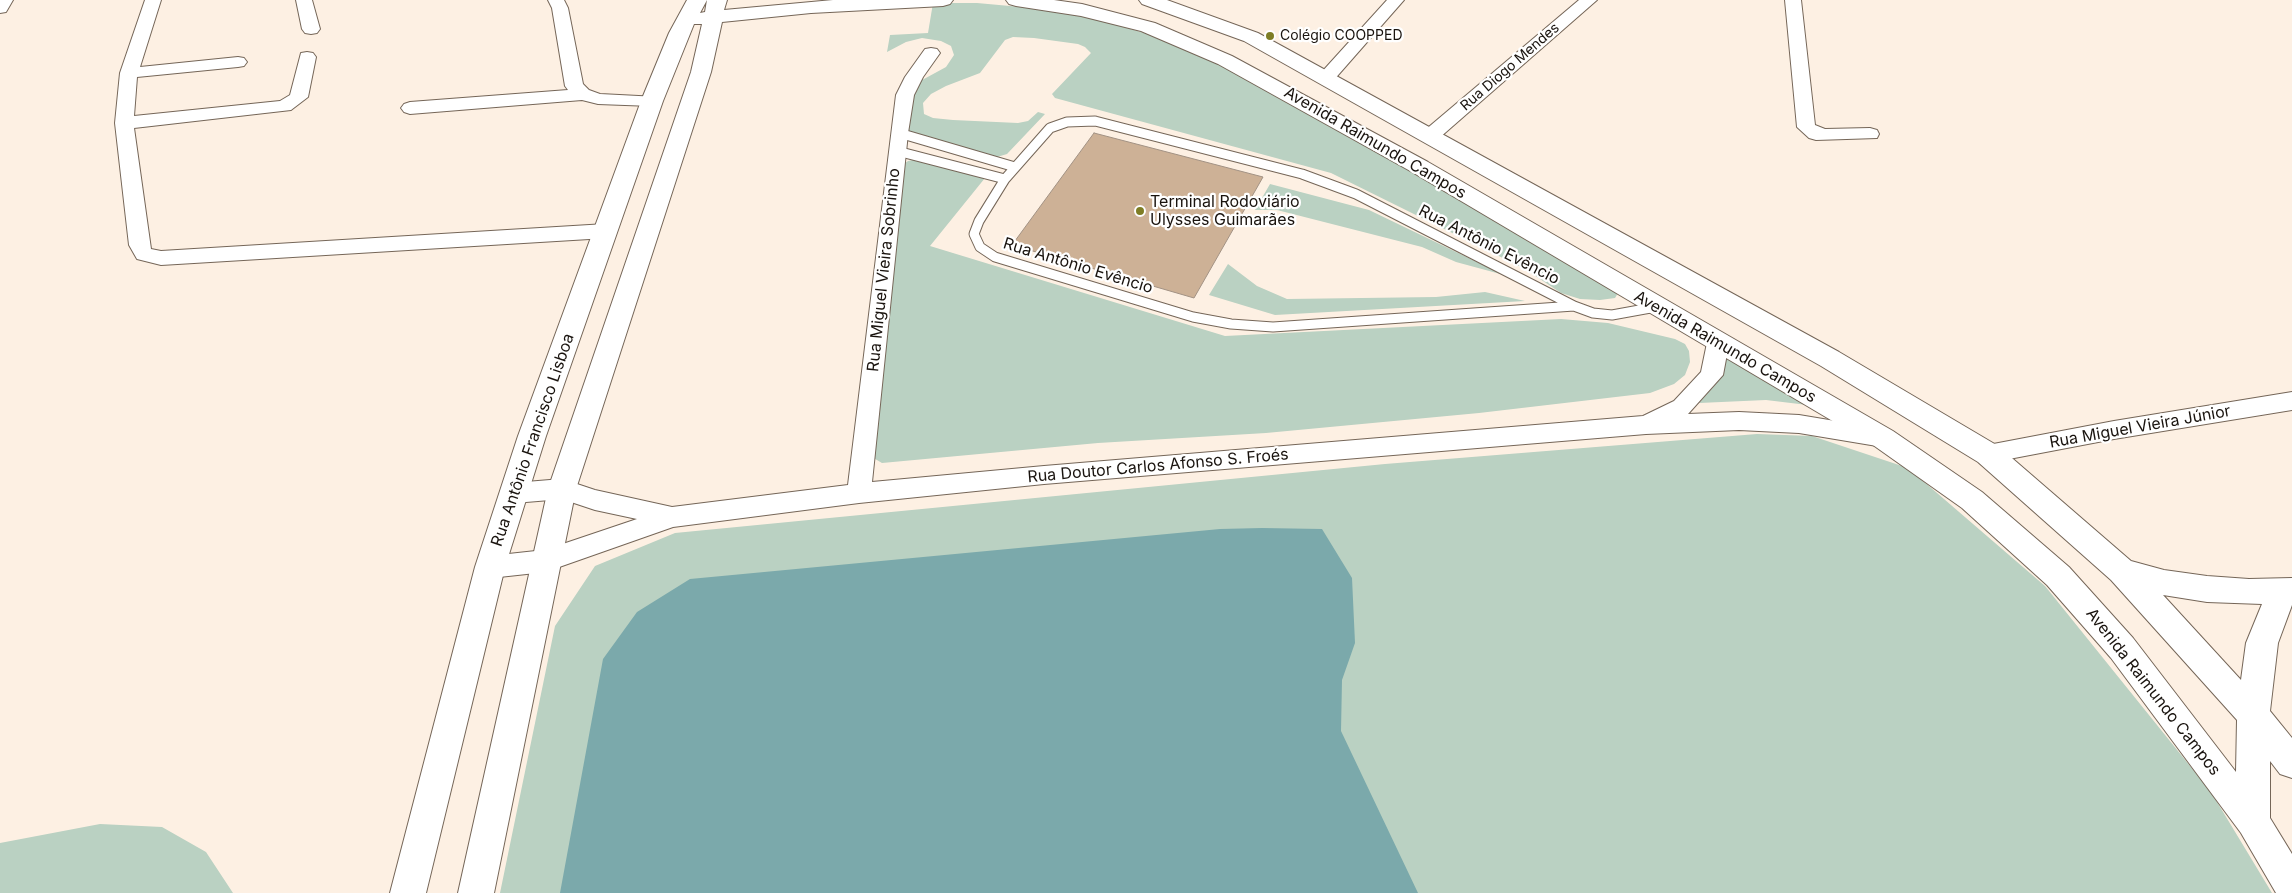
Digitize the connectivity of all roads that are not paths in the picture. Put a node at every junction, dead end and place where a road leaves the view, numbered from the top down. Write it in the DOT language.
graph roads {
  1 [pos="5,0"];
  2 [pos="153,0"];
  3 [pos="304,0"];
  4 [pos="556,0"];
  5 [pos="934,0"];
  6 [pos="1016,0"];
  7 [pos="1149,0"];
  8 [pos="1396,0"];
  9 [pos="1589,0"];
  10 [pos="1793,0"];
  11 [pos="0,8"];
  12 [pos="703,10"];
  13 [pos="311,29"];
  14 [pos="930,53"];
  15 [pos="306,57"];
  16 [pos="238,62"];
  17 [pos="129,73"];
  18 [pos="1326,78"];
  19 [pos="583,94"];
  20 [pos="652,101"];
  21 [pos="410,108"];
  22 [pos="124,123"];
  23 [pos="1870,134"];
  24 [pos="1431,135"];
  25 [pos="898,142"];
  26 [pos="1015,167"];
  27 [pos="1005,180"];
  28 [pos="606,231"];
  29 [pos="1574,306"];
  30 [pos="1656,306"];
  31 [pos="1746,313"];
  32 [pos="1716,342"];
  33 [pos="2292,401"];
  34 [pos="1646,425"];
  35 [pos="1883,438"];
  36 [pos="1988,454"];
  37 [pos="562,489"];
  38 [pos="514,493"];
  39 [pos="859,493"];
  40 [pos="672,517"];
  41 [pos="545,561"];
  42 [pos="490,567"];
  43 [pos="2122,571"];
  44 [pos="2287,591"];
  45 [pos="2253,715"];
  46 [pos="2292,763"];
  47 [pos="2253,820"];
  48 [pos="2292,887"];
  49 [pos="408,893"];
  50 [pos="476,893"];
  1 -- 11 [label="street"];
  2 -- 17 [label="street"];
  3 -- 13 [label="street"];
  4 -- 19 [label="street"];
  5 -- 12 [label="street"];
  6 -- 30 [label="street, Avenida Raimundo Campos"];
  7 -- 18 [label="street, Avenida Raimundo Campos"];
  8 -- 18 [label="street"];
  9 -- 24 [label="street, Rua Diogo Mendes"];
  10 -- 23 [label="street"];
  12 -- 20 [label="street, Rua Antônio Francisco Lisboa"];
  12 -- 37 [label="street"];
  14 -- 25 [label="street, Rua Miguel Vieira Sobrinho"];
  15 -- 22 [label="street"];
  16 -- 17 [label="street"];
  17 -- 22 [label="street"];
  18 -- 24 [label="street, Avenida Raimundo Campos"];
  19 -- 20 [label="street"];
  19 -- 21 [label="street"];
  20 -- 28 [label="street, Rua Antônio Francisco Lisboa"];
  22 -- 28 [label="street"];
  24 -- 31 [label="street, Avenida Raimundo Campos"];
  25 -- 26 [label="lane"];
  25 -- 27 [label="lane"];
  25 -- 39 [label="street, Rua Miguel Vieira Sobrinho"];
  26 -- 27 [label="lane, Rua Antônio Evêncio"];
  26 -- 29 [label="lane, Rua Antônio Evêncio"];
  27 -- 29 [label="lane, Rua Antônio Evêncio"];
  28 -- 38 [label="street, Rua Antônio Francisco Lisboa"];
  29 -- 30 [label="lane, Rua Antônio Evêncio"];
  30 -- 32 [label="street, Avenida Raimundo Campos"];
  31 -- 32 [label="street"];
  31 -- 36 [label="street, Avenida Raimundo Campos"];
  32 -- 34 [label="street"];
  32 -- 35 [label="street, Avenida Raimundo Campos"];
  33 -- 36 [label="street, Rua Miguel Vieira Júnior"];
  34 -- 35 [label="street, Rua Doutor Carlos Afonso S. Froés"];
  34 -- 39 [label="street, Rua Doutor Carlos Afonso S. Froés"];
  35 -- 47 [label="street, Avenida Raimundo Campos"];
  36 -- 43 [label="street, Avenida Raimundo Campos"];
  37 -- 38 [label="street"];
  37 -- 40 [label="street"];
  37 -- 41 [label="street"];
  38 -- 42 [label="street, Rua Antônio Francisco Lisboa"];
  39 -- 40 [label="street, Rua Doutor Carlos Afonso S. Froés"];
  40 -- 41 [label="street"];
  41 -- 42 [label="street"];
  41 -- 50 [label="street"];
  42 -- 49 [label="street, Rua Antônio Francisco Lisboa"];
  43 -- 44 [label="street"];
  43 -- 45 [label="street, Avenida Raimundo Campos"];
  44 -- 45 [label="street"];
  45 -- 46 [label="street, Avenida Raimundo Campos"];
  45 -- 47 [label="street"];
  47 -- 48 [label="street, Avenida Raimundo Campos"];
}
